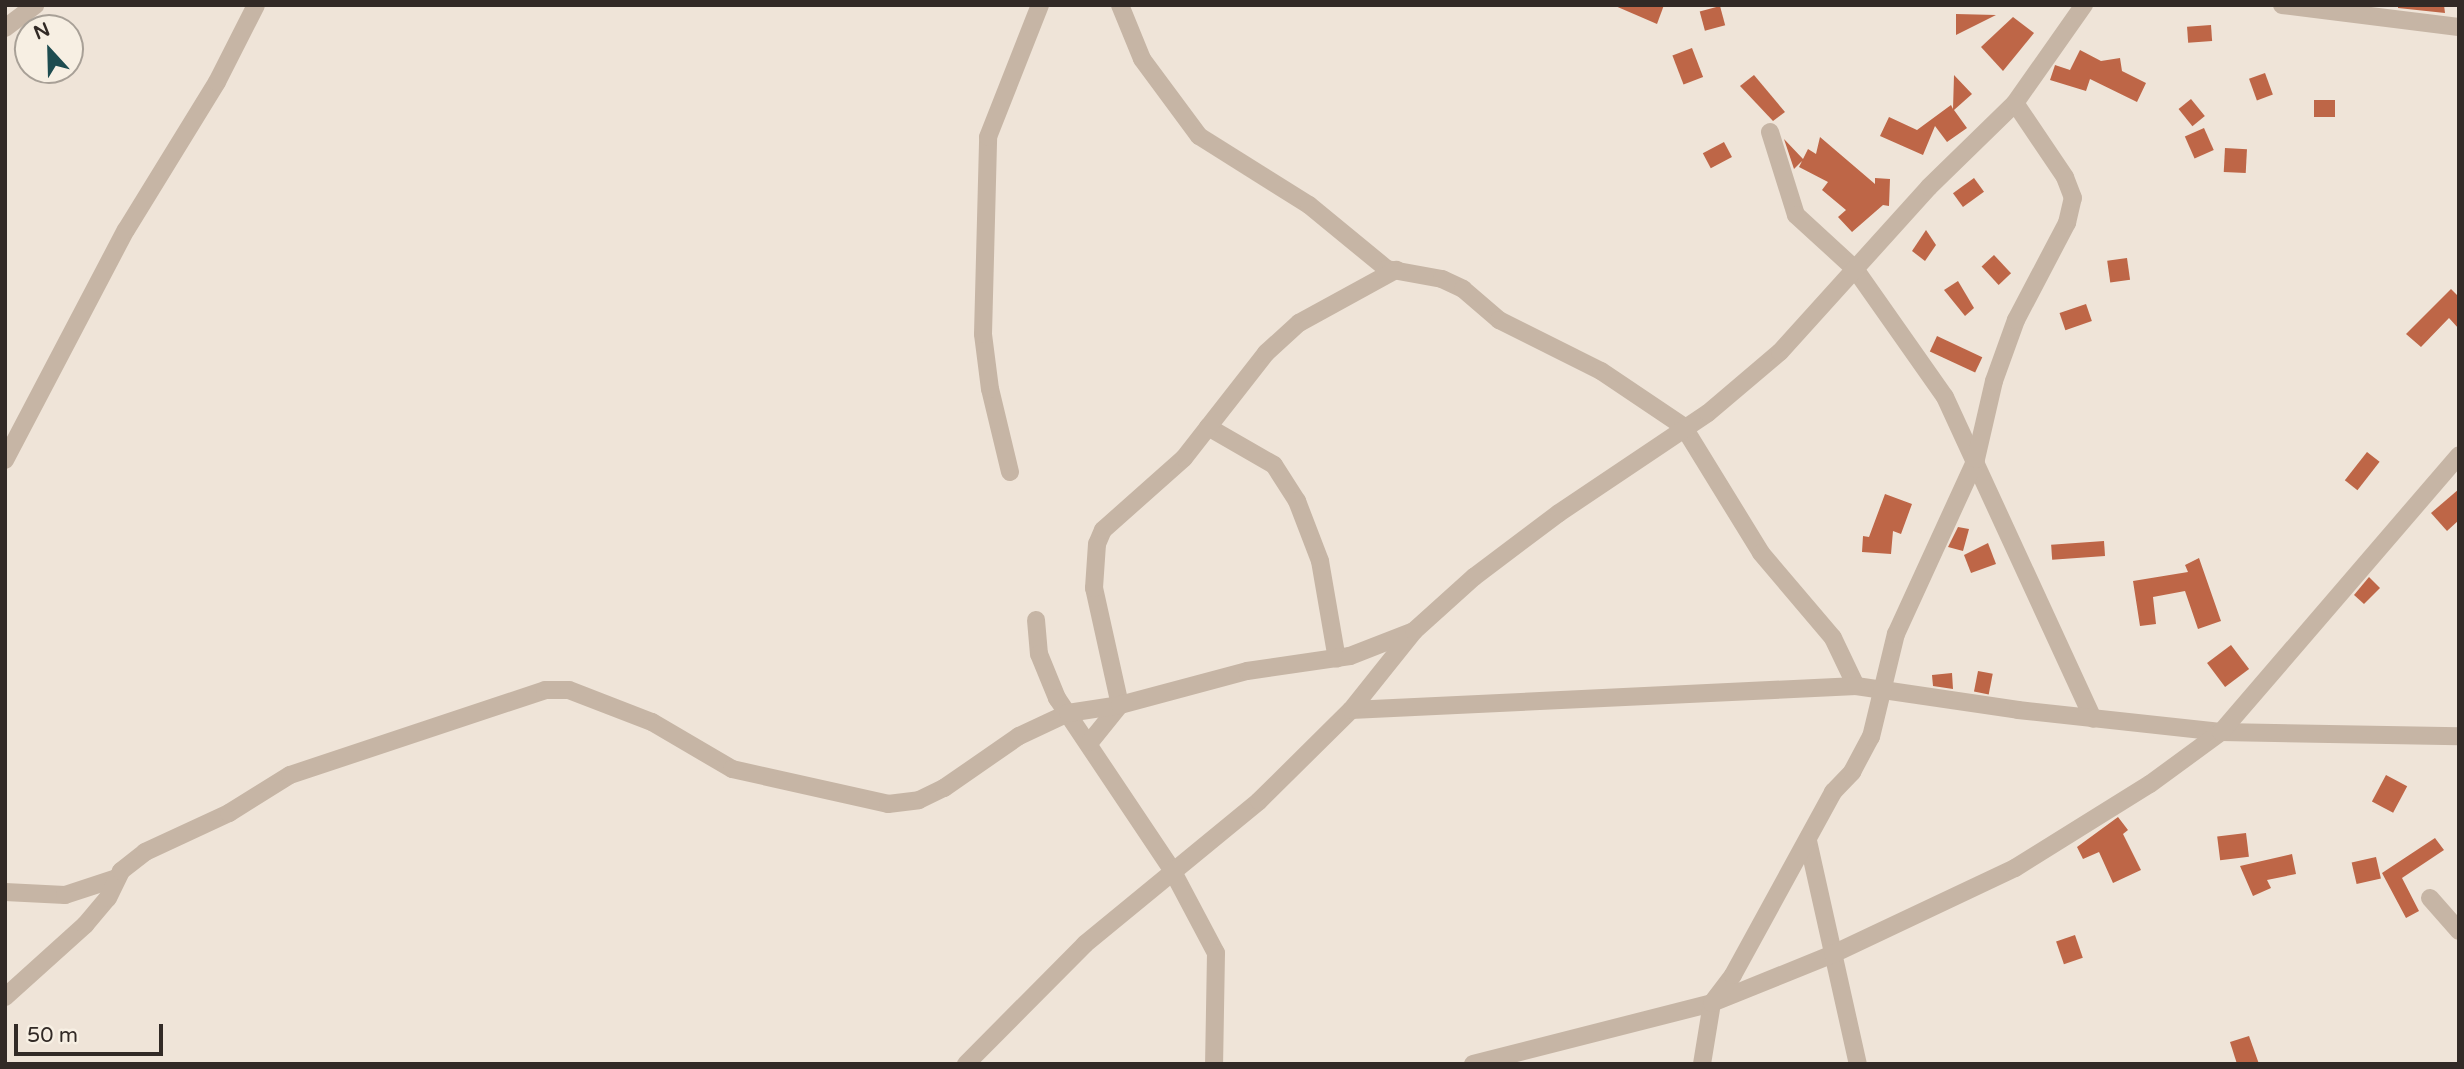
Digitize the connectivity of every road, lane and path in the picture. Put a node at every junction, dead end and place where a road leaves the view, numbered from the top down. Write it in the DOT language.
graph roads {
  1 [pos="35,5"];
  2 [pos="256,5"];
  3 [pos="1040,5"];
  4 [pos="1120,5"];
  5 [pos="2084,5"];
  6 [pos="2282,5"];
  7 [pos="2459,27"];
  8 [pos="5,28"];
  9 [pos="2015,103"];
  10 [pos="1770,132"];
  11 [pos="1855,269"];
  12 [pos="1396,270"];
  13 [pos="1683,426"];
  14 [pos="1208,427"];
  15 [pos="2459,455"];
  16 [pos="1976,459"];
  17 [pos="5,460"];
  18 [pos="1010,472"];
  19 [pos="1036,620"];
  20 [pos="1414,631"];
  21 [pos="1337,659"];
  22 [pos="1856,686"];
  23 [pos="1884,689"];
  24 [pos="1121,705"];
  25 [pos="1351,710"];
  26 [pos="1068,713"];
  27 [pos="2093,719"];
  28 [pos="2221,732"];
  29 [pos="2454,740"];
  30 [pos="1090,742"];
  31 [pos="1808,841"];
  32 [pos="1172,870"];
  33 [pos="117,878"];
  34 [pos="5,892"];
  35 [pos="2430,898"];
  36 [pos="2459,931"];
  37 [pos="1833,954"];
  38 [pos="5,998"];
  39 [pos="1712,1003"];
  40 [pos="966,1064"];
  41 [pos="1214,1064"];
  42 [pos="1473,1064"];
  43 [pos="1702,1064"];
  44 [pos="1858,1064"];
  1 -- 8 [label="street"];
  2 -- 17 [label="street"];
  3 -- 18 [label="street"];
  4 -- 12 [label="street"];
  5 -- 9 [label="street"];
  6 -- 7 [label="street"];
  9 -- 11 [label="street"];
  9 -- 16 [label="street"];
  10 -- 11 [label="street"];
  11 -- 13 [label="street"];
  11 -- 16 [label="street"];
  12 -- 13 [label="street"];
  12 -- 14 [label="street"];
  13 -- 20 [label="street"];
  13 -- 22 [label="street"];
  14 -- 21 [label="street"];
  14 -- 24 [label="street"];
  15 -- 28 [label="street"];
  16 -- 23 [label="street"];
  16 -- 27 [label="street"];
  19 -- 26 [label="street"];
  20 -- 21 [label="street"];
  20 -- 25 [label="street"];
  21 -- 24 [label="street"];
  22 -- 23 [label="street"];
  22 -- 25 [label="street"];
  23 -- 27 [label="street"];
  23 -- 31 [label="street"];
  24 -- 26 [label="street"];
  24 -- 30 [label="street"];
  25 -- 32 [label="street"];
  26 -- 30 [label="street"];
  26 -- 33 [label="street"];
  27 -- 28 [label="street"];
  28 -- 29 [label="street"];
  28 -- 37 [label="street"];
  30 -- 32 [label="street"];
  31 -- 37 [label="street"];
  31 -- 39 [label="street"];
  32 -- 40 [label="street"];
  32 -- 41 [label="street"];
  33 -- 34 [label="street"];
  33 -- 38 [label="street"];
  35 -- 36 [label="street"];
  37 -- 39 [label="street"];
  37 -- 44 [label="street"];
  39 -- 42 [label="street"];
  39 -- 43 [label="street"];
}
